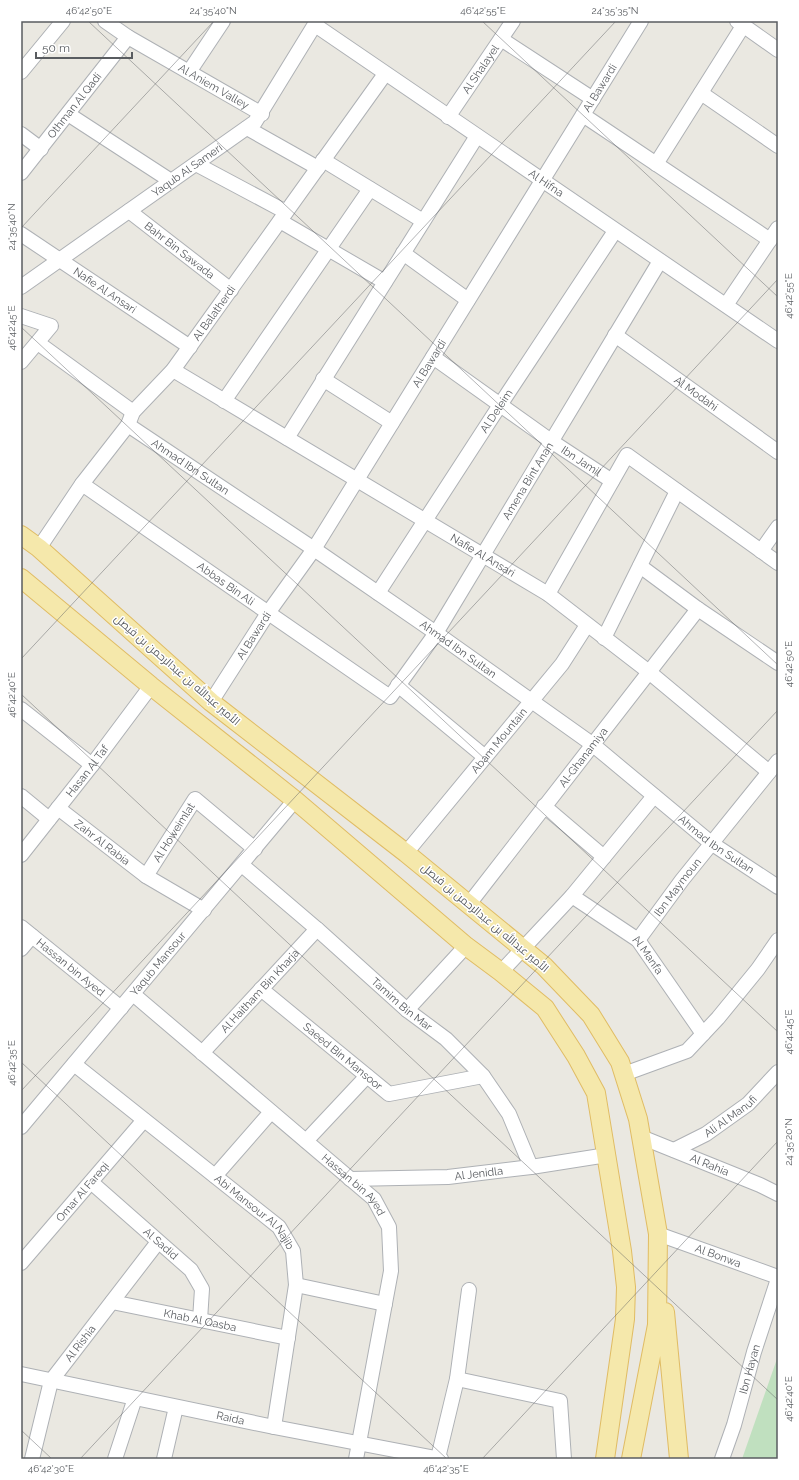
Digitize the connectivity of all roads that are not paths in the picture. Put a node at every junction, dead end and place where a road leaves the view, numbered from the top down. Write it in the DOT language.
graph roads {
  1 [pos="64,21"];
  2 [pos="223,21"];
  3 [pos="513,21"];
  4 [pos="641,21"];
  5 [pos="107,22"];
  6 [pos="316,23"];
  7 [pos="740,23"];
  8 [pos="128,37"];
  9 [pos="501,38"];
  10 [pos="778,50"];
  11 [pos="21,72"];
  12 [pos="189,72"];
  13 [pos="385,74"];
  14 [pos="701,93"];
  15 [pos="593,99"];
  16 [pos="68,114"];
  17 [pos="262,114"];
  18 [pos="583,115"];
  19 [pos="448,117"];
  20 [pos="247,128"];
  21 [pos="21,134"];
  22 [pos="477,136"];
  23 [pos="778,146"];
  24 [pos="41,149"];
  25 [pos="196,164"];
  26 [pos="321,164"];
  27 [pos="656,164"];
  28 [pos="21,174"];
  29 [pos="171,181"];
  30 [pos="542,181"];
  31 [pos="370,189"];
  32 [pos="129,211"];
  33 [pos="283,217"];
  34 [pos="423,221"];
  35 [pos="778,228"];
  36 [pos="616,231"];
  37 [pos="21,234"];
  38 [pos="770,240"];
  39 [pos="329,249"];
  40 [pos="403,253"];
  41 [pos="59,260"];
  42 [pos="660,261"];
  43 [pos="385,282"];
  44 [pos="21,287"];
  45 [pos="231,290"];
  46 [pos="468,300"];
  47 [pos="726,305"];
  48 [pos="21,316"];
  49 [pos="615,335"];
  50 [pos="778,341"];
  51 [pos="38,342"];
  52 [pos="190,348"];
  53 [pos="433,357"];
  54 [pos="21,362"];
  55 [pos="173,370"];
  56 [pos="324,379"];
  57 [pos="224,400"];
  58 [pos="500,404"];
  59 [pos="133,412"];
  60 [pos="392,423"];
  61 [pos="128,425"];
  62 [pos="286,438"];
  63 [pos="551,441"];
  64 [pos="778,452"];
  65 [pos="357,480"];
  66 [pos="612,482"];
  67 [pos="82,484"];
  68 [pos="677,491"];
  69 [pos="425,521"];
  70 [pos="778,528"];
  71 [pos="21,535"];
  72 [pos="39,548"];
  73 [pos="314,549"];
  74 [pos="761,551"];
  75 [pos="483,555"];
  76 [pos="778,562"];
  77 [pos="640,566"];
  78 [pos="21,578"];
  79 [pos="378,592"];
  80 [pos="548,594"];
  81 [pos="698,609"];
  82 [pos="268,613"];
  83 [pos="587,625"];
  84 [pos="436,632"];
  85 [pos="604,638"];
  86 [pos="778,663"];
  87 [pos="649,672"];
  88 [pos="151,686"];
  89 [pos="398,686"];
  90 [pos="390,697"];
  91 [pos="531,701"];
  92 [pos="211,702"];
  93 [pos="21,709"];
  94 [pos="592,744"];
  95 [pos="485,757"];
  96 [pos="778,761"];
  97 [pos="92,765"];
  98 [pos="769,772"];
  99 [pos="21,796"];
  100 [pos="654,796"];
  101 [pos="295,800"];
  102 [pos="544,806"];
  103 [pos="58,808"];
  104 [pos="50,819"];
  105 [pos="711,843"];
  106 [pos="255,849"];
  107 [pos="406,853"];
  108 [pos="21,855"];
  109 [pos="604,857"];
  110 [pos="242,865"];
  111 [pos="146,876"];
  112 [pos="778,887"];
  113 [pos="572,896"];
  114 [pos="469,904"];
  115 [pos="204,910"];
  116 [pos="317,929"];
  117 [pos="26,931"];
  118 [pos="638,940"];
  119 [pos="778,940"];
  120 [pos="466,946"];
  121 [pos="523,948"];
  122 [pos="21,949"];
  123 [pos="501,972"];
  124 [pos="261,989"];
  125 [pos="133,994"];
  126 [pos="121,1008"];
  127 [pos="407,1010"];
  128 [pos="703,1034"];
  129 [pos="202,1053"];
  130 [pos="74,1064"];
  131 [pos="778,1072"];
  132 [pos="624,1074"];
  133 [pos="367,1076"];
  134 [pos="483,1076"];
  135 [pos="271,1112"];
  136 [pos="144,1120"];
  137 [pos="21,1127"];
  138 [pos="641,1137"];
  139 [pos="306,1141"];
  140 [pos="674,1150"];
  141 [pos="607,1155"];
  142 [pos="531,1167"];
  143 [pos="214,1176"];
  144 [pos="350,1179"];
  145 [pos="91,1182"];
  146 [pos="778,1194"];
  147 [pos="658,1234"];
  148 [pos="158,1242"];
  149 [pos="21,1263"];
  150 [pos="778,1278"];
  151 [pos="296,1285"];
  152 [pos="469,1290"];
  153 [pos="112,1302"];
  154 [pos="385,1304"];
  155 [pos="200,1320"];
  156 [pos="288,1338"];
  157 [pos="21,1374"];
  158 [pos="457,1379"];
  159 [pos="51,1381"];
  160 [pos="134,1398"];
  161 [pos="176,1407"];
  162 [pos="274,1427"];
  163 [pos="359,1443"];
  164 [pos="30,1458"];
  165 [pos="115,1459"];
  166 [pos="164,1459"];
  167 [pos="356,1459"];
  168 [pos="440,1459"];
  169 [pos="564,1459"];
  170 [pos="605,1459"];
  171 [pos="631,1459"];
  172 [pos="679,1459"];
  173 [pos="722,1459"];
  1 -- 11 [label="street"];
  2 -- 12 [label="street"];
  3 -- 9 [label="street, Al Shalayel"];
  4 -- 15 [label="street, Al Bawardi"];
  5 -- 8 [label="street, Al Aniem Valley"];
  6 -- 13 [label="street, Al Hifna"];
  6 -- 17 [label="street, Yaqub Al Sameri"];
  7 -- 10 [label="street"];
  7 -- 14 [label="street"];
  8 -- 12 [label="street, Al Aniem Valley"];
  8 -- 16 [label="street, Othman Al Qadi"];
  9 -- 15 [label="street"];
  9 -- 19 [label="street, Al Shalayel"];
  12 -- 17 [label="street, Al Aniem Valley"];
  13 -- 19 [label="street, Al Hifna"];
  13 -- 26 [label="street, Al Balatherdi"];
  14 -- 23 [label="street"];
  14 -- 27 [label="street"];
  15 -- 18 [label="street, Al Bawardi"];
  16 -- 24 [label="street, Othman Al Qadi"];
  16 -- 29 [label="street"];
  17 -- 20 [label="street, Yaqub Al Sameri"];
  18 -- 27 [label="street"];
  18 -- 30 [label="street, Al Bawardi"];
  19 -- 22 [label="street, Al Hifna"];
  20 -- 25 [label="street, Yaqub Al Sameri"];
  20 -- 26 [label="street, Al Aniem Valley"];
  21 -- 24 [label="street"];
  22 -- 30 [label="street, Al Hifna"];
  22 -- 34 [label="street"];
  24 -- 28 [label="street, Othman Al Qadi"];
  25 -- 29 [label="street, Yaqub Al Sameri"];
  25 -- 33 [label="street"];
  26 -- 31 [label="street, Al Aniem Valley"];
  26 -- 33 [label="street, Al Balatherdi"];
  27 -- 38 [label="street"];
  29 -- 32 [label="street, Yaqub Al Sameri"];
  30 -- 36 [label="street, Al Hifna"];
  30 -- 46 [label="street, Al Bawardi"];
  31 -- 34 [label="street, Al Aniem Valley"];
  31 -- 39 [label="street"];
  32 -- 41 [label="street, Yaqub Al Sameri"];
  32 -- 45 [label="street, Bahr Bin Sawada"];
  33 -- 39 [label="street"];
  33 -- 45 [label="street, Al Balatherdi"];
  34 -- 40 [label="street"];
  35 -- 38 [label="street"];
  36 -- 42 [label="street, Al Hifna"];
  36 -- 58 [label="street, Al Deleim"];
  37 -- 41 [label="street, Nafie Al Ansari"];
  38 -- 47 [label="street"];
  39 -- 43 [label="street"];
  39 -- 57 [label="street"];
  40 -- 43 [label="street"];
  40 -- 46 [label="street"];
  41 -- 44 [label="street, Yaqub Al Sameri"];
  41 -- 52 [label="street, Nafie Al Ansari"];
  42 -- 47 [label="street, Al Hifna"];
  42 -- 49 [label="street, Amena Bint Anan"];
  43 -- 56 [label="street"];
  45 -- 52 [label="street, Al Balatherdi"];
  46 -- 53 [label="street, Al Bawardi"];
  47 -- 50 [label="street, Al Hifna"];
  48 -- 51 [label="street"];
  49 -- 63 [label="street, Amena Bint Anan"];
  49 -- 64 [label="street, Al Modahi"];
  51 -- 54 [label="street"];
  51 -- 59 [label="street"];
  52 -- 55 [label="street, Al Balatherdi"];
  53 -- 58 [label="street, Ibn Jamil"];
  53 -- 60 [label="street, Al Bawardi"];
  55 -- 57 [label="street, Nafie Al Ansari"];
  55 -- 59 [label="street, Al Balatherdi"];
  56 -- 60 [label="street"];
  56 -- 62 [label="street"];
  57 -- 62 [label="street, Nafie Al Ansari"];
  58 -- 63 [label="street, Ibn Jamil"];
  58 -- 69 [label="street, Al Deleim"];
  59 -- 61 [label="street, Al Balatherdi"];
  60 -- 65 [label="street, Al Bawardi"];
  61 -- 67 [label="street, Al Balatherdi"];
  61 -- 73 [label="street, Ahmad Ibn Sultan"];
  62 -- 65 [label="street, Nafie Al Ansari"];
  63 -- 66 [label="street, Ibn Jamil"];
  63 -- 75 [label="street, Amena Bint Anan"];
  65 -- 69 [label="street, Nafie Al Ansari"];
  65 -- 73 [label="street, Al Bawardi"];
  66 -- 68 [label="street, Ibn Jamil"];
  66 -- 80 [label="street, Ibn Jamil"];
  67 -- 72 [label="street, Al Balatherdi"];
  67 -- 82 [label="street, Abbas Bin Ali"];
  68 -- 74 [label="street, Ibn Jamil"];
  68 -- 77 [label="street"];
  69 -- 75 [label="street, Nafie Al Ansari"];
  69 -- 79 [label="street, Al Deleim"];
  70 -- 74 [label="street"];
  71 -- 72 [label="main road, الأمير عبدالله بن عبدالرحمن بن فيصل"];
  72 -- 92 [label="main road, الأمير عبدالله بن عبدالرحمن بن فيصل"];
  73 -- 79 [label="street, Ahmad Ibn Sultan"];
  73 -- 82 [label="street, Al Bawardi"];
  74 -- 76 [label="street, Ibn Jamil"];
  75 -- 80 [label="street, Nafie Al Ansari"];
  75 -- 84 [label="street, Amena Bint Anan"];
  77 -- 81 [label="street"];
  77 -- 85 [label="street"];
  78 -- 88 [label="main road"];
  79 -- 84 [label="street, Ahmad Ibn Sultan"];
  80 -- 83 [label="street, Nafie Al Ansari"];
  81 -- 86 [label="street"];
  81 -- 87 [label="street, Al-Ghanamiya"];
  82 -- 90 [label="street, Abbas Bin Ali"];
  82 -- 92 [label="street, Al Bawardi"];
  83 -- 85 [label="street, Nafie Al Ansari"];
  83 -- 91 [label="street, Abam Mountain"];
  84 -- 89 [label="street, Amena Bint Anan"];
  84 -- 91 [label="street, Ahmad Ibn Sultan"];
  85 -- 87 [label="street, Nafie Al Ansari"];
  87 -- 94 [label="street, Al-Ghanamiya"];
  87 -- 98 [label="street, Nafie Al Ansari"];
  88 -- 97 [label="street, Hasan Al Taf"];
  88 -- 101 [label="main road"];
  89 -- 90 [label="street, Amena Bint Anan"];
  89 -- 95 [label="street"];
  91 -- 94 [label="street, Ahmad Ibn Sultan"];
  91 -- 95 [label="street, Abam Mountain"];
  92 -- 107 [label="main road, الأمير عبدالله بن عبدالرحمن بن فيصل"];
  93 -- 97 [label="street"];
  94 -- 100 [label="street, Ahmad Ibn Sultan"];
  94 -- 102 [label="street, Al-Ghanamiya"];
  95 -- 107 [label="street, Abam Mountain"];
  96 -- 98 [label="street, Ibn Maymoun"];
  97 -- 103 [label="street, Hasan Al Taf"];
  98 -- 105 [label="street, Ibn Maymoun"];
  99 -- 104 [label="street"];
  100 -- 105 [label="street, Ahmad Ibn Sultan"];
  100 -- 109 [label="street"];
  101 -- 106 [label="street, Yaqub Mansour"];
  101 -- 120 [label="main road"];
  102 -- 109 [label="street"];
  102 -- 114 [label="street, Al-Ghanamiya"];
  103 -- 104 [label="street, Hasan Al Taf"];
  103 -- 111 [label="street, Zahr Al Rabia"];
  104 -- 108 [label="street, Hasan Al Taf"];
  105 -- 112 [label="street, Ahmad Ibn Sultan"];
  105 -- 118 [label="street, Ibn Maymoun"];
  106 -- 110 [label="street, Yaqub Mansour"];
  106 -- 111 [label="street, Al Howeimlat"];
  107 -- 114 [label="main road, الأمير عبدالله بن عبدالرحمن بن فيصل"];
  109 -- 113 [label="street"];
  110 -- 115 [label="street, Yaqub Mansour"];
  110 -- 116 [label="street, Tamim Bin Mar"];
  111 -- 115 [label="street"];
  113 -- 118 [label="street, Al Manfa"];
  113 -- 121 [label="street"];
  114 -- 121 [label="main road, الأمير عبدالله بن عبدالرحمن بن فيصل"];
  115 -- 125 [label="street, Yaqub Mansour"];
  116 -- 124 [label="street, Al Haitham Bin Kharja"];
  116 -- 127 [label="street, Tamim Bin Mar"];
  117 -- 122 [label="street"];
  117 -- 126 [label="street, Hassan bin Ayed"];
  118 -- 128 [label="street, Al Manfa"];
  119 -- 128 [label="street"];
  120 -- 123 [label="main road"];
  120 -- 127 [label="street"];
  121 -- 123 [label="street"];
  121 -- 132 [label="main road, الأمير عبدالله بن عبدالرحمن بن فيصل"];
  123 -- 141 [label="main road"];
  124 -- 129 [label="street, Al Haitham Bin Kharja"];
  124 -- 133 [label="street, Saeed Bin Mansoor"];
  125 -- 126 [label="street, Yaqub Mansour"];
  125 -- 129 [label="street, Hassan bin Ayed"];
  126 -- 130 [label="street, Yaqub Mansour"];
  127 -- 134 [label="street, Tamim Bin Mar"];
  128 -- 132 [label="street"];
  129 -- 135 [label="street, Hassan bin Ayed"];
  130 -- 136 [label="street, Abi Mansour Al Najib"];
  130 -- 137 [label="street, Yaqub Mansour"];
  131 -- 140 [label="street, Ali Al Manufi"];
  132 -- 138 [label="main road, الأمير عبدالله بن عبدالرحمن بن فيصل"];
  133 -- 134 [label="street, Saeed Bin Mansoor"];
  133 -- 139 [label="street"];
  134 -- 142 [label="street, Tamim Bin Mar"];
  135 -- 139 [label="street, Hassan bin Ayed"];
  135 -- 143 [label="street"];
  136 -- 143 [label="street, Abi Mansour Al Najib"];
  136 -- 145 [label="street, Omar Al Fareqi"];
  138 -- 140 [label="street, Al Rahia"];
  138 -- 147 [label="main road, الأمير عبدالله بن عبدالرحمن بن فيصل"];
  139 -- 144 [label="street, Hassan bin Ayed"];
  140 -- 146 [label="street, Al Rahia"];
  141 -- 142 [label="street, Al Jenidla"];
  141 -- 170 [label="main road"];
  142 -- 144 [label="street, Al Jenidla"];
  143 -- 151 [label="street, Abi Mansour Al Najib"];
  144 -- 154 [label="street, Hassan bin Ayed"];
  145 -- 148 [label="street, Al Sadid"];
  145 -- 149 [label="street, Omar Al Fareqi"];
  147 -- 150 [label="street, Al Bonwa"];
  147 -- 171 [label="main road, الأمير عبدالله بن عبدالرحمن بن فيصل"];
  147 -- 172 [label="main road"];
  148 -- 153 [label="street, Al Rishia"];
  148 -- 155 [label="street, Al Sadid"];
  150 -- 173 [label="street, Ibn Hayan"];
  151 -- 154 [label="street"];
  151 -- 156 [label="street, Abi Mansour Al Najib"];
  152 -- 158 [label="street"];
  153 -- 155 [label="street, Khab Al Qasba"];
  153 -- 159 [label="street, Al Rishia"];
  154 -- 163 [label="street, Hassan bin Ayed"];
  155 -- 156 [label="street, Khab Al Qasba"];
  156 -- 162 [label="street, Abi Mansour Al Najib"];
  157 -- 159 [label="street, Raida"];
  158 -- 168 [label="street"];
  158 -- 169 [label="street"];
  159 -- 160 [label="street, Raida"];
  159 -- 164 [label="street, Al Rishia"];
  160 -- 161 [label="street, Raida"];
  160 -- 165 [label="street"];
  161 -- 162 [label="street, Raida"];
  161 -- 166 [label="street"];
  162 -- 163 [label="street, Raida"];
  163 -- 167 [label="street, Hassan bin Ayed"];
  163 -- 168 [label="street, Raida"];
}
